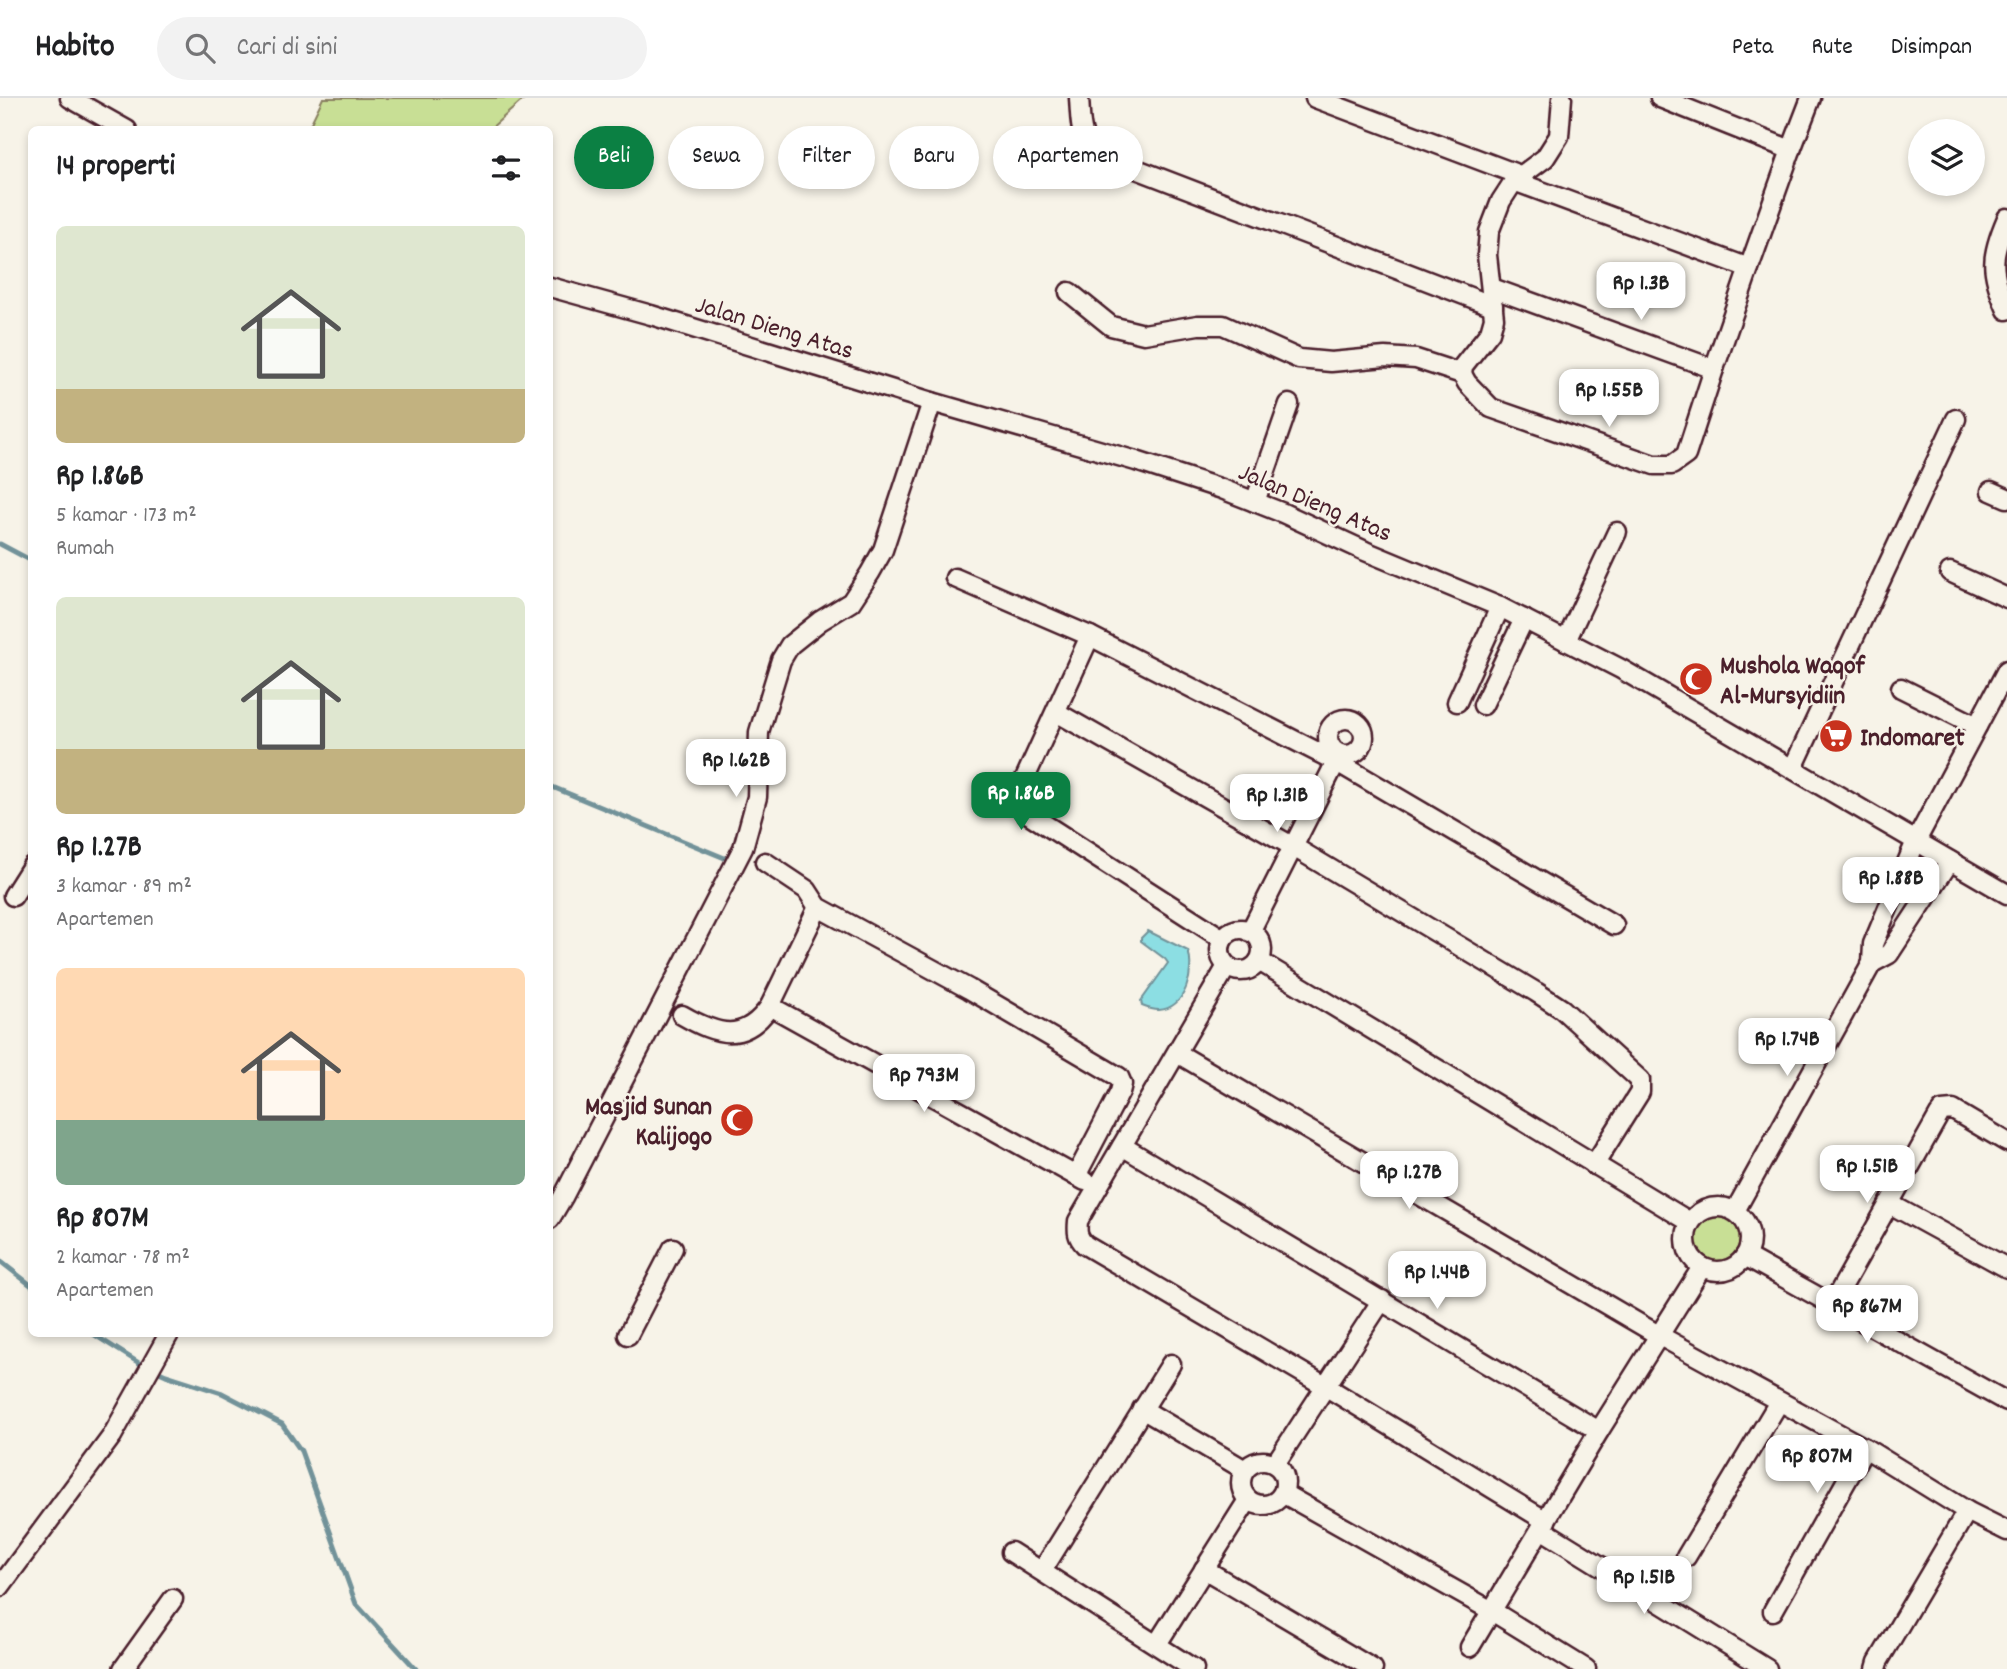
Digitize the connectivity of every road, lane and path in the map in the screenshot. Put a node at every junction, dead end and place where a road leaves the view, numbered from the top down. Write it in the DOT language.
graph roads {
  1 [pos="70,98"];
  2 [pos="1079,98"];
  3 [pos="1315,98"];
  4 [pos="1562,98"];
  5 [pos="1660,98"];
  6 [pos="1811,98"];
  7 [pos="95,122"];
  8 [pos="1791,150"];
  9 [pos="1518,178"];
  10 [pos="2007,218"];
  11 [pos="1749,268"];
  12 [pos="553,288"];
  13 [pos="1069,292"];
  14 [pos="1492,297"];
  15 [pos="2007,310"];
  16 [pos="1714,369"];
  17 [pos="1462,374"];
  18 [pos="932,402"];
  19 [pos="1289,404"];
  20 [pos="1956,419"];
  21 [pos="1255,502"];
  22 [pos="1617,532"];
  23 [pos="1950,572"];
  24 [pos="955,578"];
  25 [pos="2007,598"];
  26 [pos="1500,607"];
  27 [pos="1524,619"];
  28 [pos="1090,636"];
  29 [pos="1566,641"];
  30 [pos="2007,670"];
  31 [pos="1900,688"];
  32 [pos="1457,702"];
  33 [pos="1483,705"];
  34 [pos="1056,712"];
  35 [pos="1977,726"];
  36 [pos="1339,758"];
  37 [pos="1793,768"];
  38 [pos="1916,841"];
  39 [pos="1292,846"];
  40 [pos="1951,861"];
  41 [pos="765,862"];
  42 [pos="28,872"];
  43 [pos="1896,888"];
  44 [pos="2007,894"];
  45 [pos="13,896"];
  46 [pos="1924,903"];
  47 [pos="818,907"];
  48 [pos="1614,925"];
  49 [pos="1250,932"];
  50 [pos="1223,939"];
  51 [pos="1259,961"];
  52 [pos="1872,962"];
  53 [pos="1227,966"];
  54 [pos="770,1006"];
  55 [pos="682,1015"];
  56 [pos="1177,1053"];
  57 [pos="2007,1142"];
  58 [pos="1122,1146"];
  59 [pos="1594,1165"];
  60 [pos="1076,1176"];
  61 [pos="1097,1188"];
  62 [pos="1890,1204"];
  63 [pos="1735,1211"];
  64 [pos="553,1214"];
  65 [pos="1690,1222"];
  66 [pos="673,1248"];
  67 [pos="1745,1256"];
  68 [pos="1702,1267"];
  69 [pos="2007,1268"];
  70 [pos="1382,1300"];
  71 [pos="1833,1303"];
  72 [pos="628,1335"];
  73 [pos="1660,1336"];
  74 [pos="167,1337"];
  75 [pos="1171,1364"];
  76 [pos="1325,1386"];
  77 [pos="1779,1402"];
  78 [pos="2007,1402"];
  79 [pos="1142,1409"];
  80 [pos="1599,1431"];
  81 [pos="1865,1448"];
  82 [pos="1275,1464"];
  83 [pos="1245,1470"];
  84 [pos="1284,1494"];
  85 [pos="1248,1500"];
  86 [pos="1967,1511"];
  87 [pos="1544,1525"];
  88 [pos="2007,1531"];
  89 [pos="1011,1552"];
  90 [pos="1686,1557"];
  91 [pos="1203,1569"];
  92 [pos="1042,1571"];
  93 [pos="0,1587"];
  94 [pos="173,1599"];
  95 [pos="1493,1611"];
  96 [pos="1773,1611"];
  97 [pos="1157,1644"];
  98 [pos="1470,1647"];
  99 [pos="123,1669"];
  100 [pos="1194,1669"];
  101 [pos="1373,1669"];
  102 [pos="1586,1669"];
  103 [pos="1767,1669"];
  104 [pos="1876,1669"];
  1 -- 7 [label="street"];
  2 -- 14 [label="street"];
  3 -- 9 [label="street"];
  4 -- 9 [label="street"];
  5 -- 8 [label="street"];
  6 -- 8 [label="street"];
  8 -- 11 [label="street"];
  9 -- 11 [label="street"];
  9 -- 14 [label="street"];
  10 -- 15 [label="street"];
  11 -- 16 [label="street"];
  12 -- 18 [label="street, Jalan Dieng Atas"];
  13 -- 17 [label="street"];
  14 -- 16 [label="street"];
  14 -- 17 [label="street"];
  16 -- 17 [label="street"];
  18 -- 21 [label="street, Jalan Dieng Atas"];
  18 -- 64 [label="street"];
  19 -- 21 [label="street"];
  20 -- 37 [label="street"];
  21 -- 26 [label="street, Jalan Dieng Atas"];
  22 -- 29 [label="street"];
  23 -- 25 [label="street"];
  24 -- 28 [label="street"];
  26 -- 27 [label="street, Jalan Dieng Atas"];
  26 -- 32 [label="street"];
  27 -- 29 [label="street, Jalan Dieng Atas"];
  27 -- 33 [label="street"];
  28 -- 34 [label="street"];
  28 -- 36 [label="street"];
  29 -- 37 [label="street, Jalan Dieng Atas"];
  30 -- 35 [label="street"];
  31 -- 35 [label="street"];
  34 -- 39 [label="street"];
  34 -- 50 [label="street"];
  35 -- 38 [label="street"];
  36 -- 39 [label="street"];
  36 -- 48 [label="street"];
  37 -- 38 [label="street, Jalan Dieng Atas"];
  38 -- 40 [label="street, Jalan Dieng Atas"];
  38 -- 43 [label="street"];
  39 -- 49 [label="street"];
  39 -- 59 [label="street"];
  40 -- 44 [label="street, Jalan Dieng Atas"];
  40 -- 46 [label="street"];
  41 -- 47 [label="street"];
  42 -- 45 [label="street"];
  43 -- 46 [label="street"];
  43 -- 52 [label="street"];
  46 -- 52 [label="street"];
  47 -- 54 [label="street"];
  47 -- 60 [label="street"];
  49 -- 50 [label="street"];
  49 -- 51 [label="street"];
  50 -- 53 [label="street"];
  51 -- 53 [label="street"];
  51 -- 59 [label="street"];
  52 -- 63 [label="street"];
  53 -- 56 [label="street"];
  54 -- 55 [label="street"];
  54 -- 60 [label="street"];
  56 -- 58 [label="street"];
  56 -- 73 [label="street"];
  57 -- 62 [label="street"];
  58 -- 61 [label="street"];
  58 -- 70 [label="street"];
  59 -- 65 [label="street"];
  60 -- 61 [label="street"];
  61 -- 76 [label="street"];
  62 -- 69 [label="street"];
  62 -- 71 [label="street"];
  63 -- 65 [label="street"];
  63 -- 67 [label="street"];
  65 -- 68 [label="street"];
  66 -- 72 [label="street"];
  67 -- 68 [label="street"];
  67 -- 71 [label="street"];
  68 -- 73 [label="street"];
  70 -- 76 [label="street"];
  70 -- 80 [label="street"];
  71 -- 78 [label="street"];
  73 -- 77 [label="street"];
  73 -- 80 [label="street"];
  74 -- 93 [label="street"];
  75 -- 79 [label="street"];
  76 -- 82 [label="street"];
  76 -- 87 [label="street"];
  77 -- 81 [label="street"];
  77 -- 90 [label="street"];
  79 -- 83 [label="street"];
  79 -- 92 [label="street"];
  80 -- 87 [label="street"];
  81 -- 86 [label="street"];
  81 -- 96 [label="street"];
  82 -- 83 [label="street"];
  82 -- 84 [label="street"];
  83 -- 85 [label="street"];
  84 -- 85 [label="street"];
  84 -- 95 [label="street"];
  85 -- 91 [label="street"];
  86 -- 88 [label="street"];
  86 -- 104 [label="street"];
  87 -- 95 [label="street"];
  87 -- 103 [label="street"];
  89 -- 92 [label="street"];
  91 -- 97 [label="street"];
  91 -- 101 [label="street"];
  92 -- 97 [label="street"];
  94 -- 99 [label="street"];
  95 -- 98 [label="street"];
  95 -- 102 [label="street"];
  97 -- 100 [label="street"];
}
